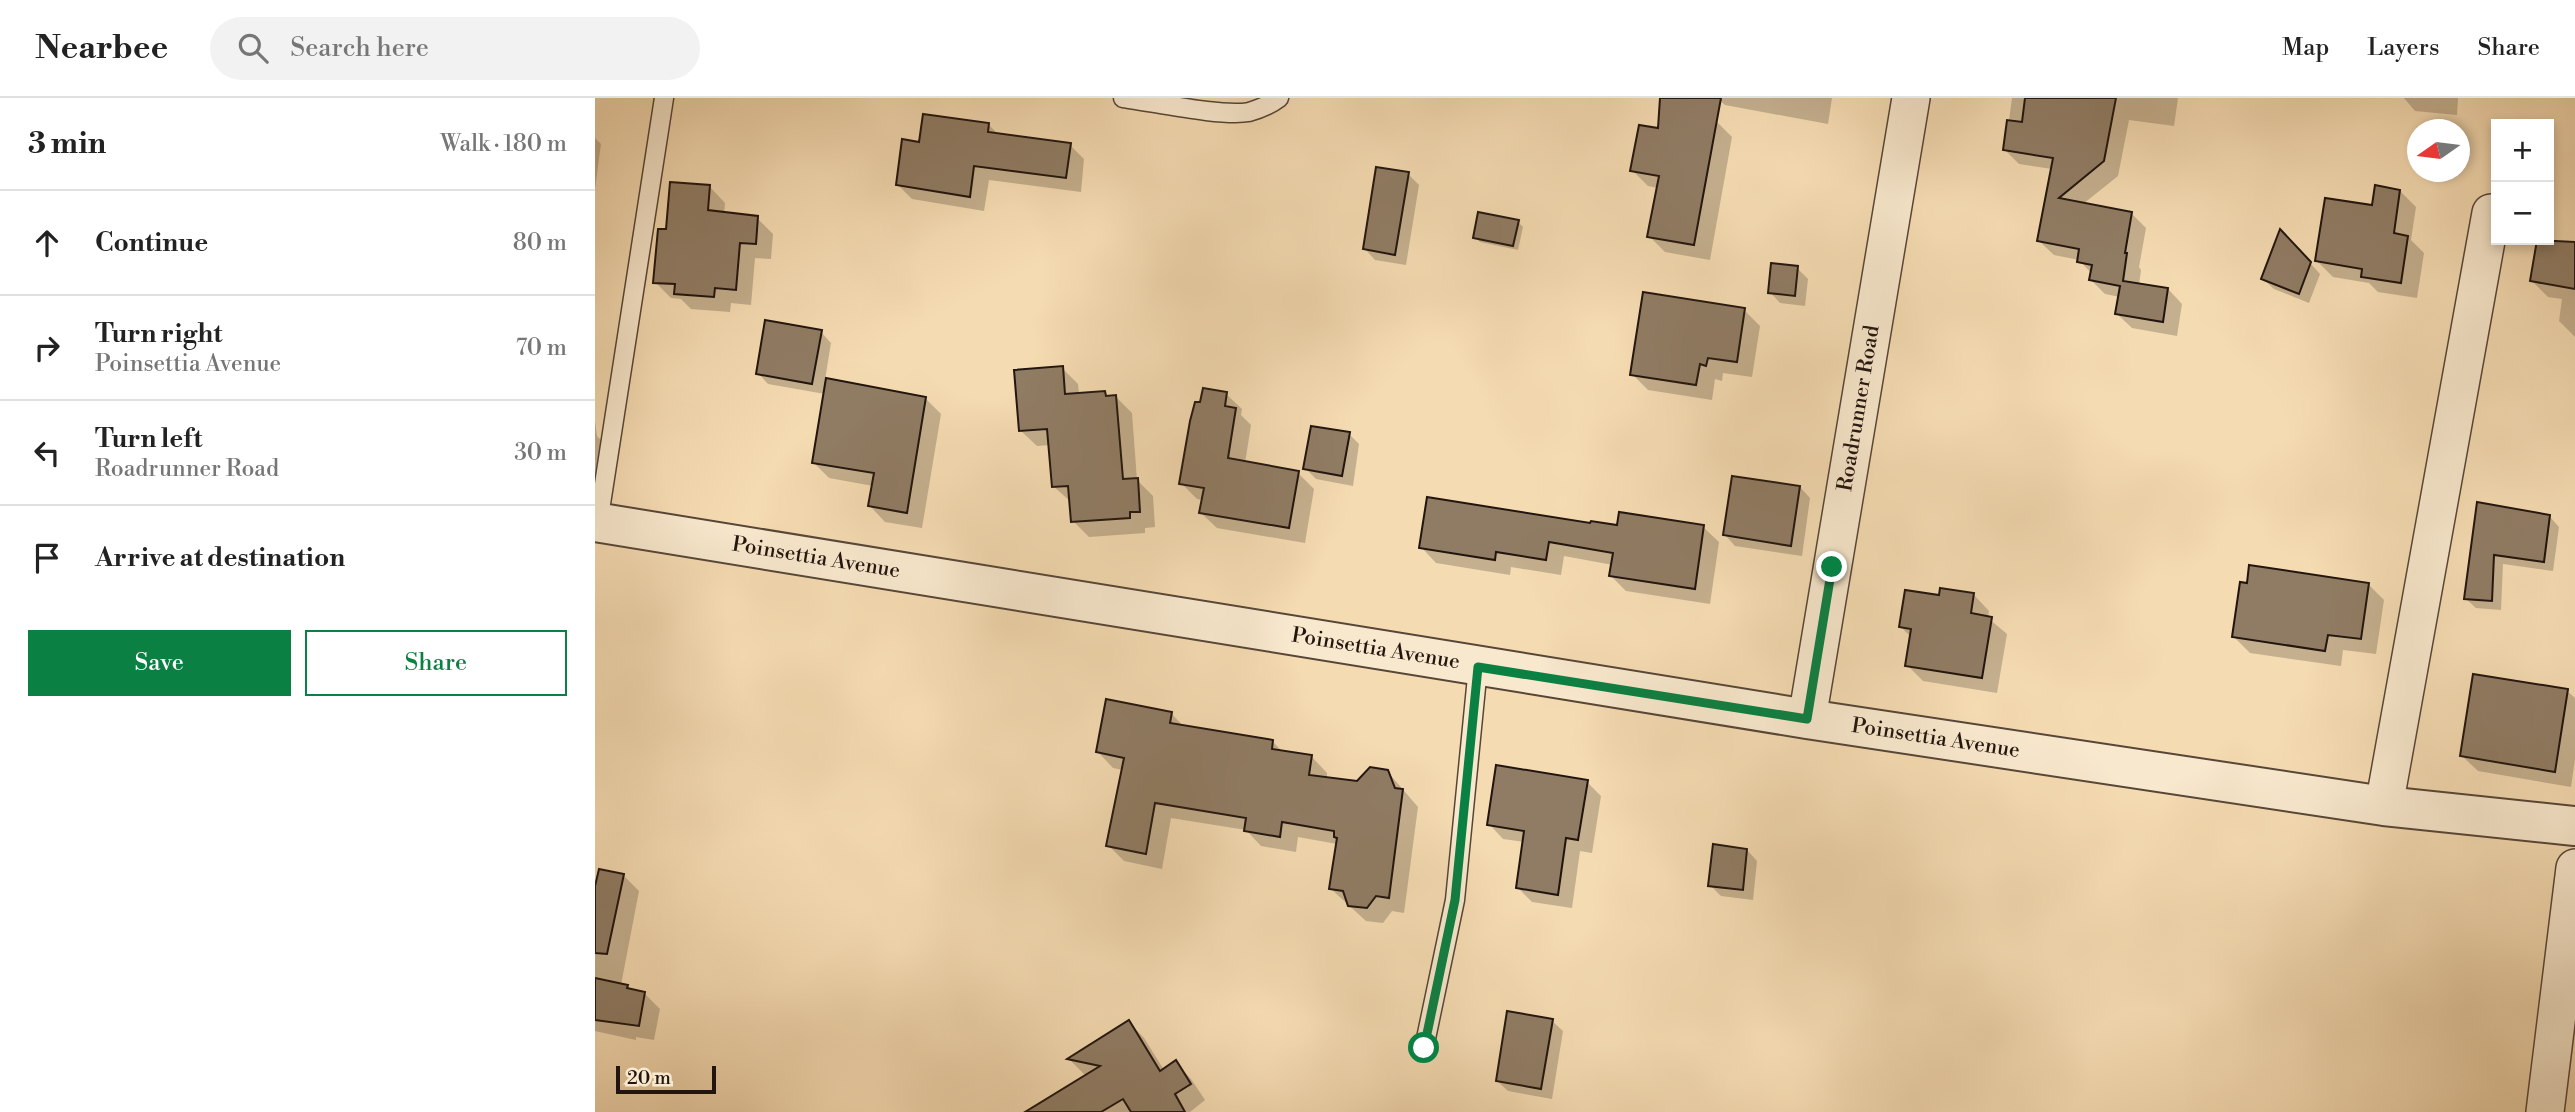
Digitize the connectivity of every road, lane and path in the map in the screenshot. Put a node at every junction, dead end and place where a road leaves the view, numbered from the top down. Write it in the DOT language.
graph roads {
  1 [pos="664,98"];
  2 [pos="1123,98"];
  3 [pos="1279,98"];
  4 [pos="1911,98"];
  5 [pos="2491,213"];
  6 [pos="596,522"];
  7 [pos="1478,667"];
  8 [pos="1807,719"];
  9 [pos="2384,806"];
  10 [pos="2575,826"];
  11 [pos="2575,868"];
  12 [pos="1424,1048"];
  13 [pos="2545,1112"];
  1 -- 6 [label="lane"];
  2 -- 3 [label="lane"];
  4 -- 8 [label="street, Roadrunner Road"];
  5 -- 9 [label="street"];
  6 -- 7 [label="street, Poinsettia Avenue"];
  7 -- 8 [label="street, Poinsettia Avenue"];
  7 -- 12 [label="lane"];
  8 -- 9 [label="street, Poinsettia Avenue"];
  9 -- 10 [label="street, Poinsettia Avenue"];
  11 -- 13 [label="street"];
}
